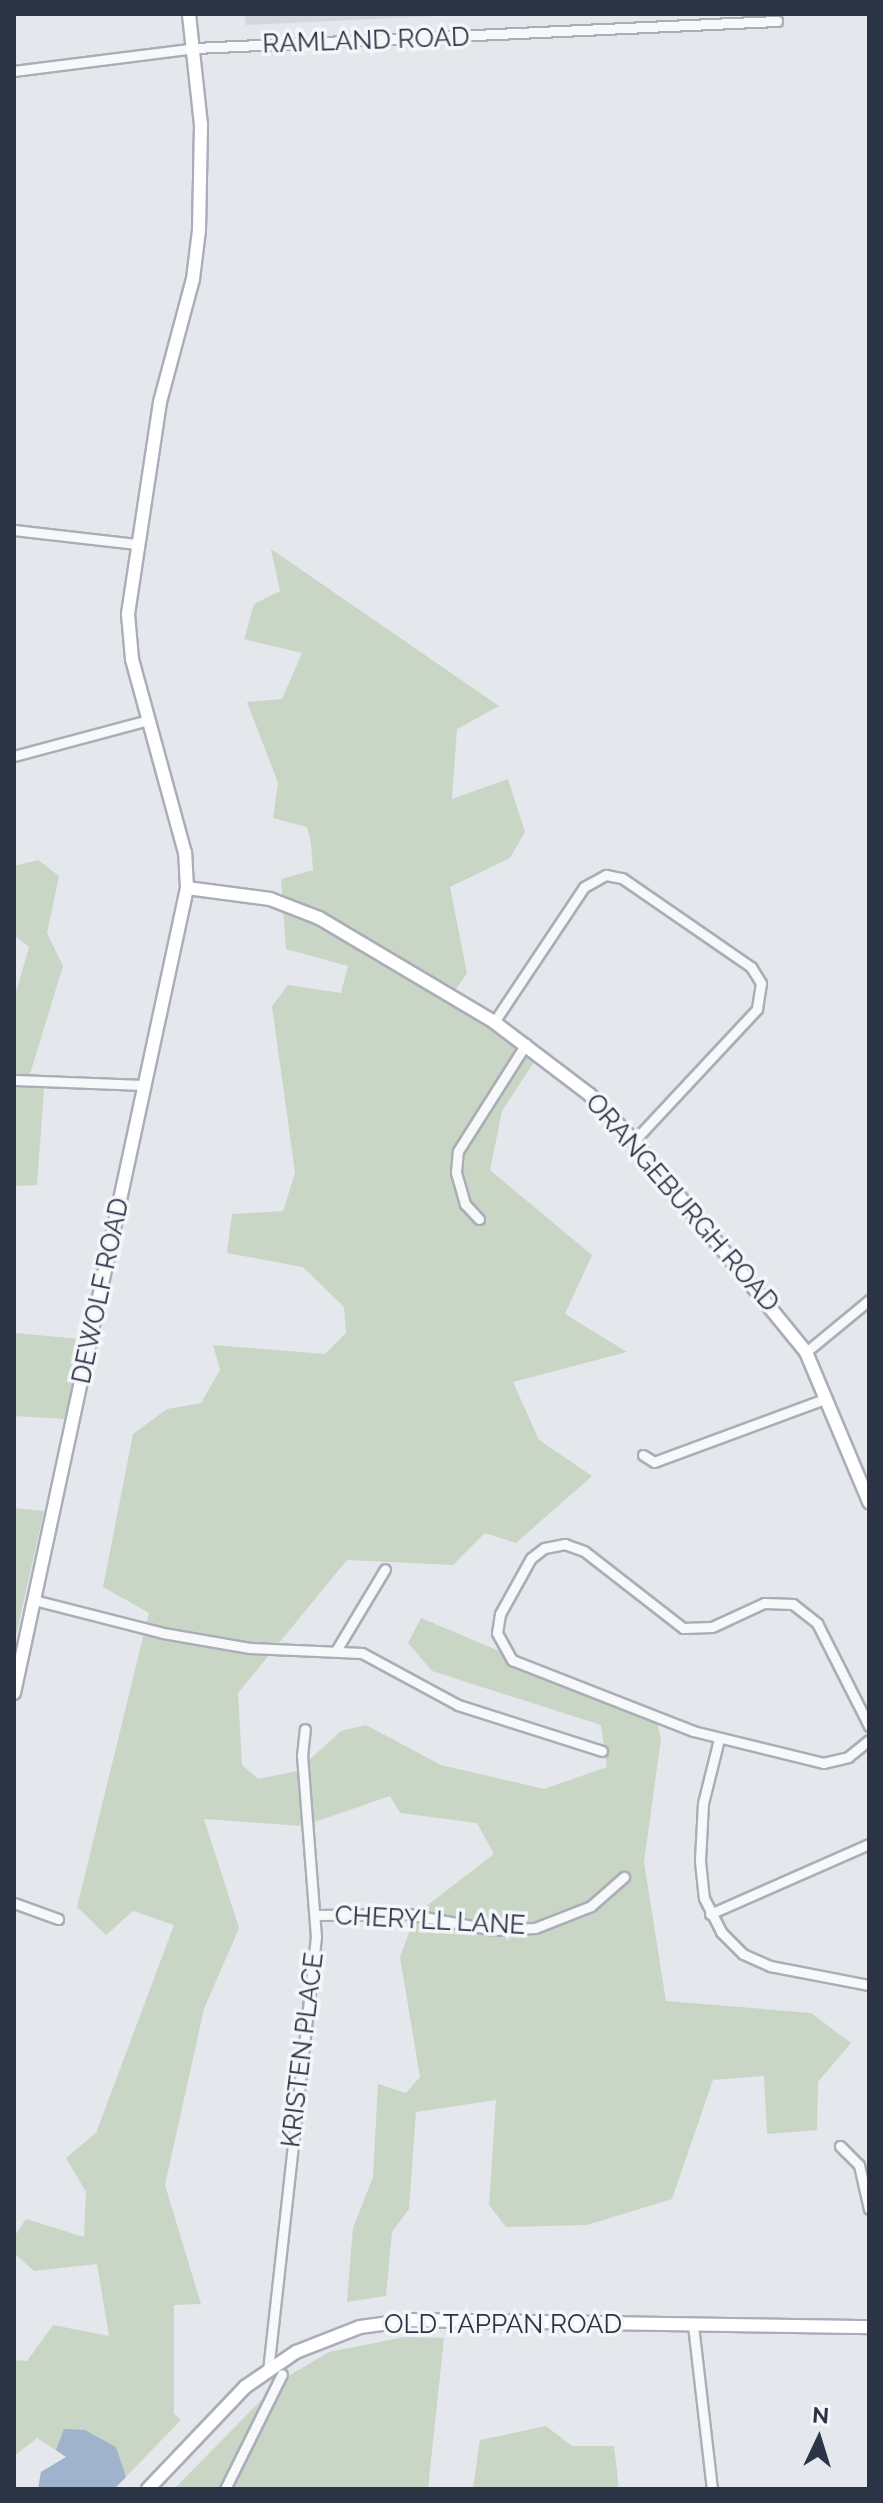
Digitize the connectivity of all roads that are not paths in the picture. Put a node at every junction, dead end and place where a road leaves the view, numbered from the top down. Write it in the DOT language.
graph roads {
  1 [pos="189,14"];
  2 [pos="777,21"];
  3 [pos="195,48"];
  4 [pos="14,71"];
  5 [pos="14,530"];
  6 [pos="136,544"];
  7 [pos="148,720"];
  8 [pos="14,756"];
  9 [pos="187,888"];
  10 [pos="494,1022"];
  11 [pos="526,1044"];
  12 [pos="14,1080"];
  13 [pos="145,1085"];
  14 [pos="634,1141"];
  15 [pos="479,1219"];
  16 [pos="869,1300"];
  17 [pos="806,1352"];
  18 [pos="827,1398"];
  19 [pos="643,1455"];
  20 [pos="869,1502"];
  21 [pos="385,1569"];
  22 [pos="34,1600"];
  23 [pos="337,1649"];
  24 [pos="14,1693"];
  25 [pos="869,1726"];
  26 [pos="305,1729"];
  27 [pos="719,1739"];
  28 [pos="869,1740"];
  29 [pos="602,1751"];
  30 [pos="869,1844"];
  31 [pos="624,1877"];
  32 [pos="14,1903"];
  33 [pos="710,1914"];
  34 [pos="317,1915"];
  35 [pos="58,1919"];
  36 [pos="869,1985"];
  37 [pos="840,2146"];
  38 [pos="869,2209"];
  39 [pos="693,2325"];
  40 [pos="869,2327"];
  41 [pos="268,2371"];
  42 [pos="282,2374"];
  43 [pos="148,2489"];
  44 [pos="225,2489"];
  45 [pos="712,2489"];
  1 -- 3 [label="main road"];
  2 -- 3 [label="street, RAMLAND ROAD"];
  3 -- 4 [label="street, RAMLAND ROAD"];
  3 -- 6 [label="main road"];
  5 -- 6 [label="street"];
  6 -- 7 [label="main road"];
  7 -- 8 [label="street"];
  7 -- 9 [label="main road"];
  9 -- 10 [label="main road, ORANGEBURGH ROAD"];
  9 -- 13 [label="main road, DEWOLF ROAD"];
  10 -- 11 [label="main road, ORANGEBURGH ROAD"];
  10 -- 14 [label="street"];
  11 -- 14 [label="main road, ORANGEBURGH ROAD"];
  11 -- 15 [label="street"];
  12 -- 13 [label="street"];
  13 -- 22 [label="main road, DEWOLF ROAD"];
  14 -- 17 [label="main road, ORANGEBURGH ROAD"];
  16 -- 17 [label="street"];
  17 -- 18 [label="main road, ORANGEBURGH ROAD"];
  18 -- 19 [label="street"];
  18 -- 20 [label="main road, ORANGEBURGH ROAD"];
  21 -- 23 [label="street"];
  22 -- 23 [label="street"];
  22 -- 24 [label="main road, DEWOLF ROAD"];
  23 -- 29 [label="street"];
  25 -- 27 [label="street"];
  26 -- 34 [label="street, KRISTEN PLACE"];
  27 -- 28 [label="street"];
  27 -- 33 [label="street"];
  30 -- 33 [label="street"];
  31 -- 34 [label="street, CHERYLL LANE"];
  32 -- 35 [label="street"];
  33 -- 36 [label="street"];
  34 -- 41 [label="street, KRISTEN PLACE"];
  37 -- 38 [label="street"];
  39 -- 40 [label="main road, OLD TAPPAN ROAD"];
  39 -- 41 [label="main road, OLD TAPPAN ROAD"];
  39 -- 45 [label="street"];
  41 -- 43 [label="main road, OLD TAPPAN ROAD"];
  42 -- 44 [label="street"];
}
